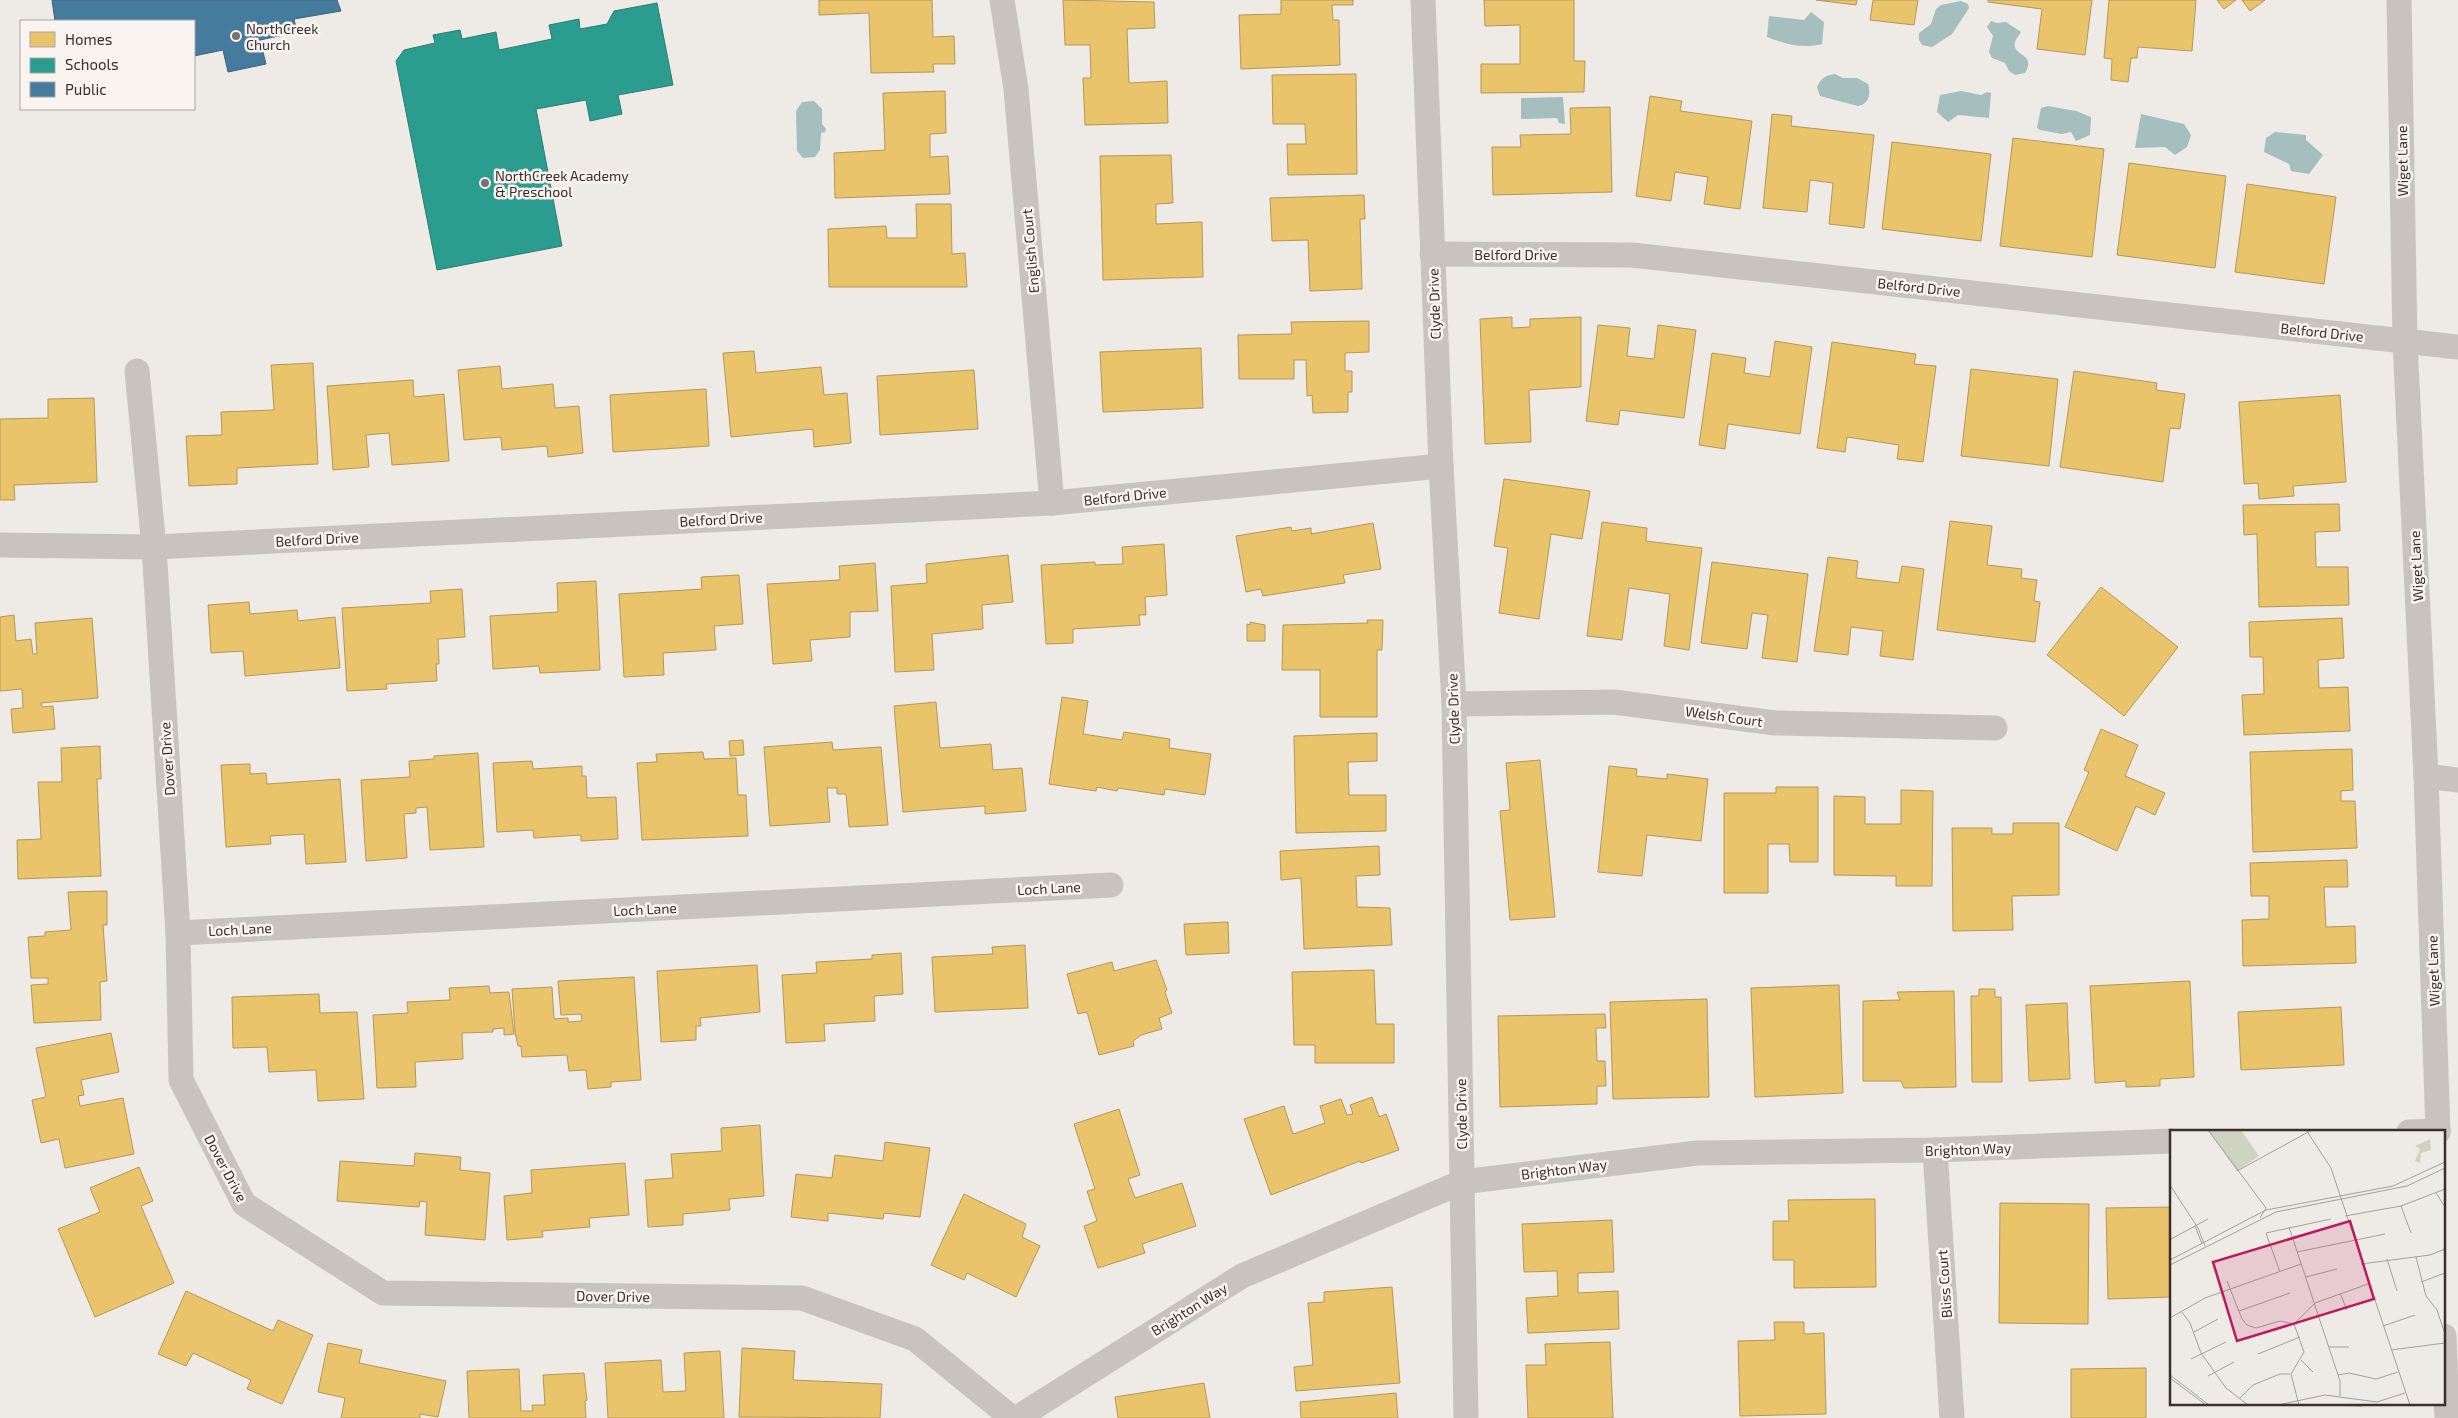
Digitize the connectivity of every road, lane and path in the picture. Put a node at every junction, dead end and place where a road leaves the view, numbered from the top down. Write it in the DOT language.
graph roads {
  1 [pos="1002,0"];
  2 [pos="1423,0"];
  3 [pos="2399,0"];
  4 [pos="1432,254"];
  5 [pos="2405,342"];
  6 [pos="2458,347"];
  7 [pos="137,371"];
  8 [pos="1441,466"];
  9 [pos="1052,504"];
  10 [pos="0,545"];
  11 [pos="154,547"];
  12 [pos="1454,704"];
  13 [pos="1995,728"];
  14 [pos="2426,776"];
  15 [pos="2458,780"];
  16 [pos="1111,885"];
  17 [pos="178,933"];
  18 [pos="2438,1130"];
  19 [pos="2170,1141"];
  20 [pos="1935,1150"];
  21 [pos="1462,1182"];
  22 [pos="2446,1391"];
  23 [pos="1012,1418"];
  24 [pos="1016,1418"];
  25 [pos="1466,1418"];
  26 [pos="1952,1418"];
  27 [pos="2447,1418"];
  1 -- 9 [label="street, English Court"];
  2 -- 4 [label="street, Clyde Drive"];
  3 -- 5 [label="street, Wiget Lane"];
  4 -- 5 [label="street, Belford Drive"];
  4 -- 8 [label="street, Clyde Drive"];
  5 -- 6 [label="street, Belford Drive"];
  5 -- 14 [label="street, Wiget Lane"];
  7 -- 11 [label="street, Dover Drive"];
  8 -- 9 [label="street, Belford Drive"];
  8 -- 12 [label="street, Clyde Drive"];
  9 -- 11 [label="street, Belford Drive"];
  10 -- 11 [label="street, Belford Drive"];
  11 -- 17 [label="street, Dover Drive"];
  12 -- 13 [label="street, Welsh Court"];
  12 -- 21 [label="street, Clyde Drive"];
  14 -- 15 [label="street"];
  14 -- 18 [label="street, Wiget Lane"];
  16 -- 17 [label="street, Loch Lane"];
  17 -- 23 [label="street, Dover Drive"];
  19 -- 20 [label="street, Brighton Way"];
  20 -- 21 [label="street, Brighton Way"];
  20 -- 26 [label="street, Bliss Court"];
  21 -- 24 [label="street, Brighton Way"];
  21 -- 25 [label="street, Clyde Drive"];
  22 -- 27 [label="street"];
}
